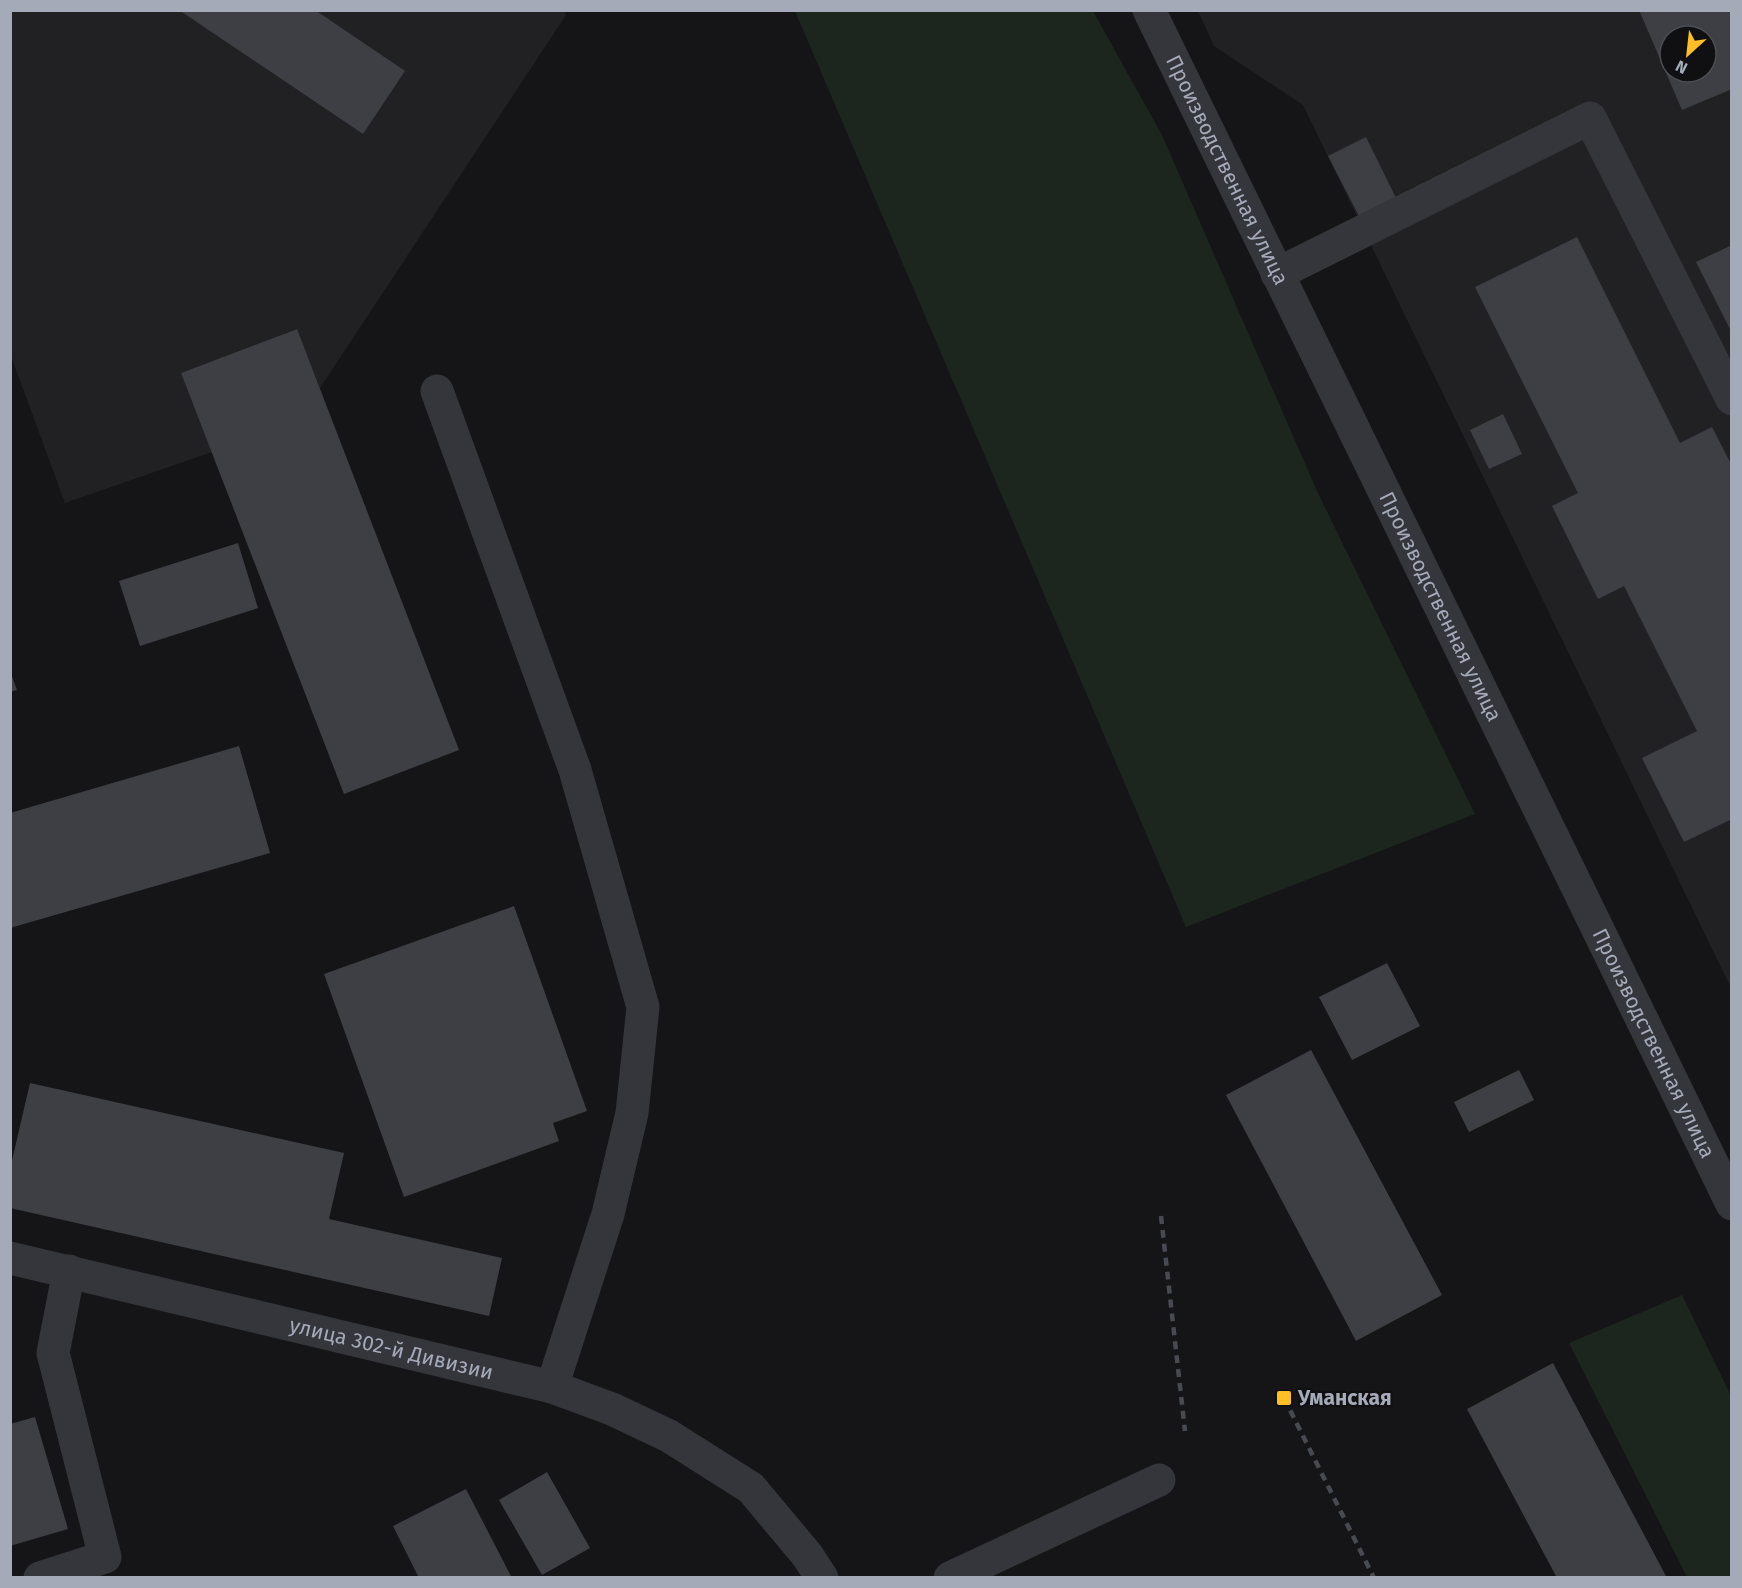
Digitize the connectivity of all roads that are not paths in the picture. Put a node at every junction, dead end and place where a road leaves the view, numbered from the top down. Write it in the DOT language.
graph roads {
  1 [pos="1149,10"];
  2 [pos="1277,274"];
  3 [pos="436,391"];
  4 [pos="1731,399"];
  5 [pos="1731,1204"];
  6 [pos="10,1258"];
  7 [pos="69,1271"];
  8 [pos="552,1387"];
  9 [pos="1159,1480"];
  10 [pos="40,1578"];
  11 [pos="822,1578"];
  12 [pos="950,1578"];
  1 -- 2 [label="street, Производственная улица"];
  2 -- 4 [label="street"];
  2 -- 5 [label="street, Производственная улица"];
  3 -- 8 [label="street"];
  6 -- 7 [label="street, улица 302-й Дивизии"];
  7 -- 8 [label="street, улица 302-й Дивизии"];
  7 -- 10 [label="street"];
  8 -- 11 [label="street, улица 302-й Дивизии"];
  9 -- 12 [label="street"];
}
